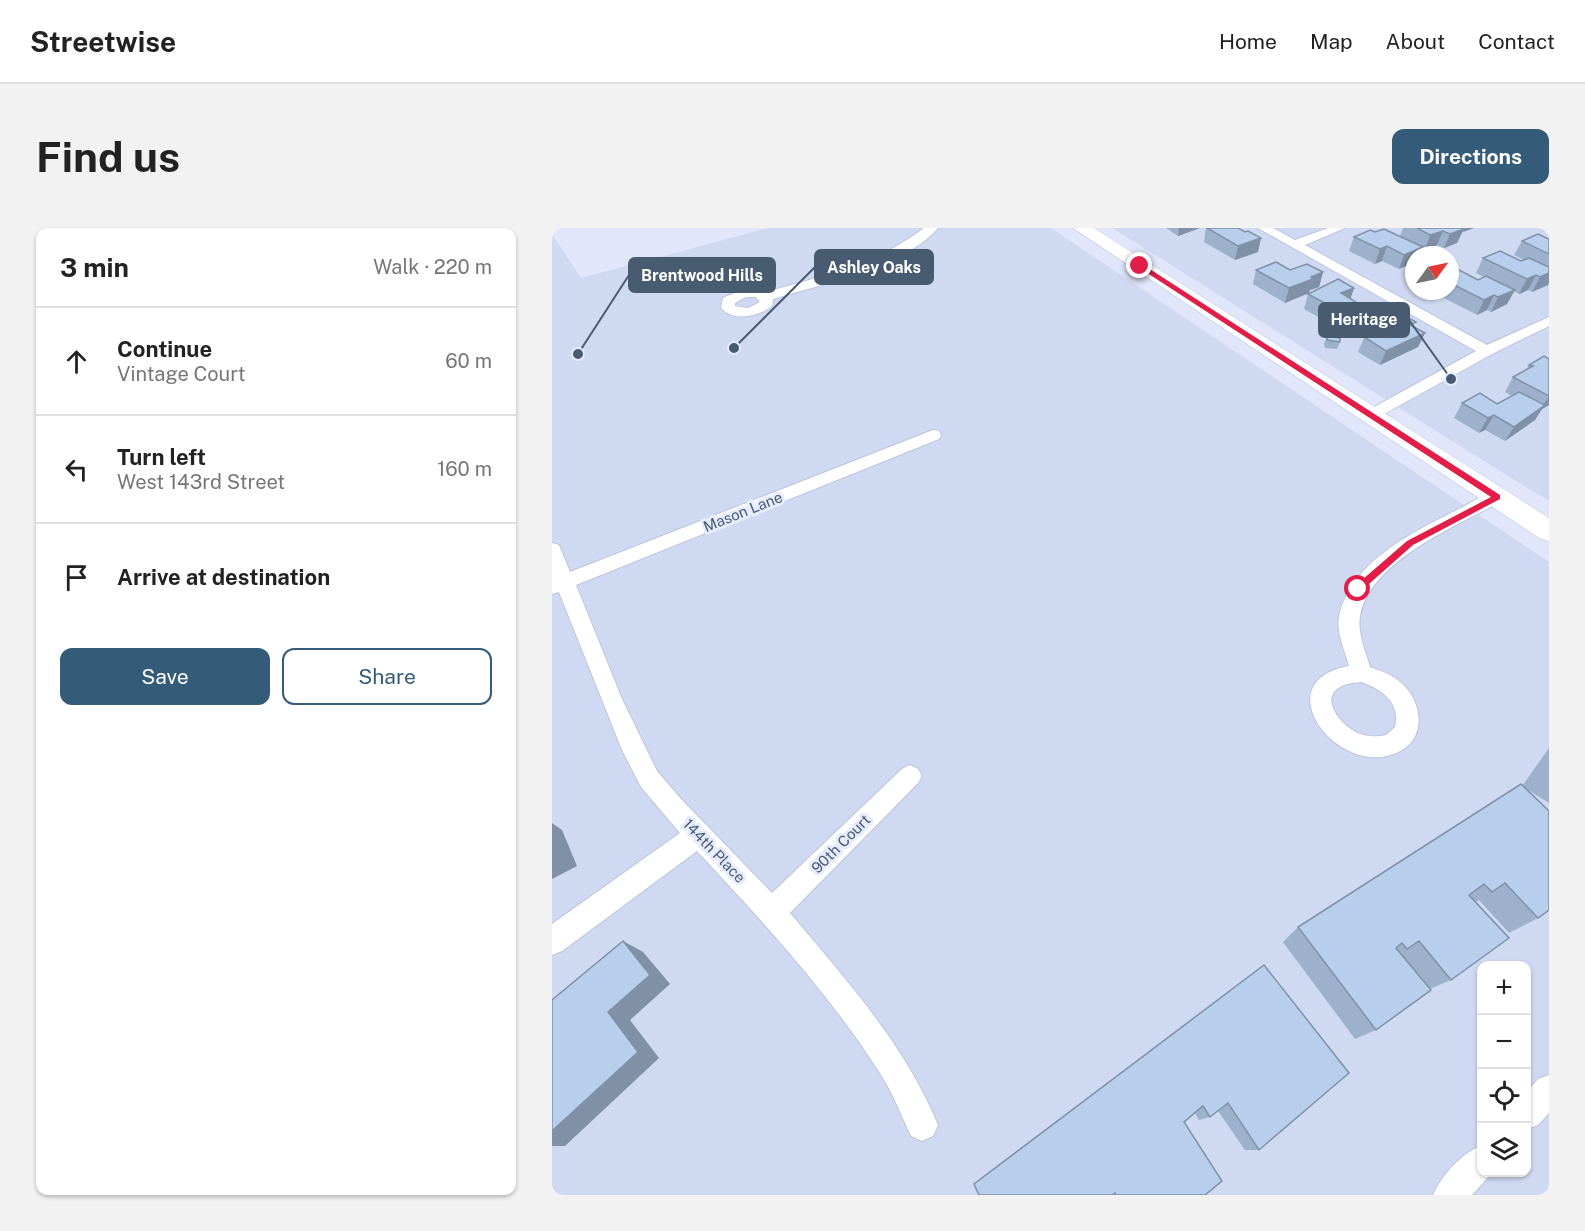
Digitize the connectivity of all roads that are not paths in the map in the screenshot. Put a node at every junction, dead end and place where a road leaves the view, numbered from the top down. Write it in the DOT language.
graph roads {
  1 [pos="932,228"];
  2 [pos="1082,228"];
  3 [pos="1264,228"];
  4 [pos="1339,228"];
  5 [pos="1294,244"];
  6 [pos="766,297"];
  7 [pos="1549,321"];
  8 [pos="1487,351"];
  9 [pos="1371,415"];
  10 [pos="933,435"];
  11 [pos="1497,497"];
  12 [pos="1549,531"];
  13 [pos="552,550"];
  14 [pos="558,585"];
  15 [pos="1361,673"];
  16 [pos="910,776"];
  17 [pos="698,835"];
  18 [pos="772,912"];
  19 [pos="552,941"];
  20 [pos="1549,1090"];
  21 [pos="1531,1110"];
  22 [pos="922,1125"];
  23 [pos="1477,1166"];
  24 [pos="1449,1195"];
  1 -- 6 [label="street"];
  2 -- 9 [label="main road"];
  3 -- 5 [label="street"];
  4 -- 5 [label="street"];
  5 -- 8 [label="street"];
  7 -- 8 [label="street"];
  8 -- 9 [label="street"];
  9 -- 11 [label="main road"];
  10 -- 14 [label="street, Mason Lane"];
  11 -- 12 [label="main road"];
  11 -- 15 [label="street"];
  13 -- 14 [label="street, 144th Place"];
  14 -- 17 [label="street, 144th Place"];
  16 -- 18 [label="street, 90th Court"];
  17 -- 18 [label="street, 144th Place"];
  17 -- 19 [label="street"];
  18 -- 22 [label="street, 144th Place"];
  20 -- 21 [label="street"];
  23 -- 24 [label="street"];
}
